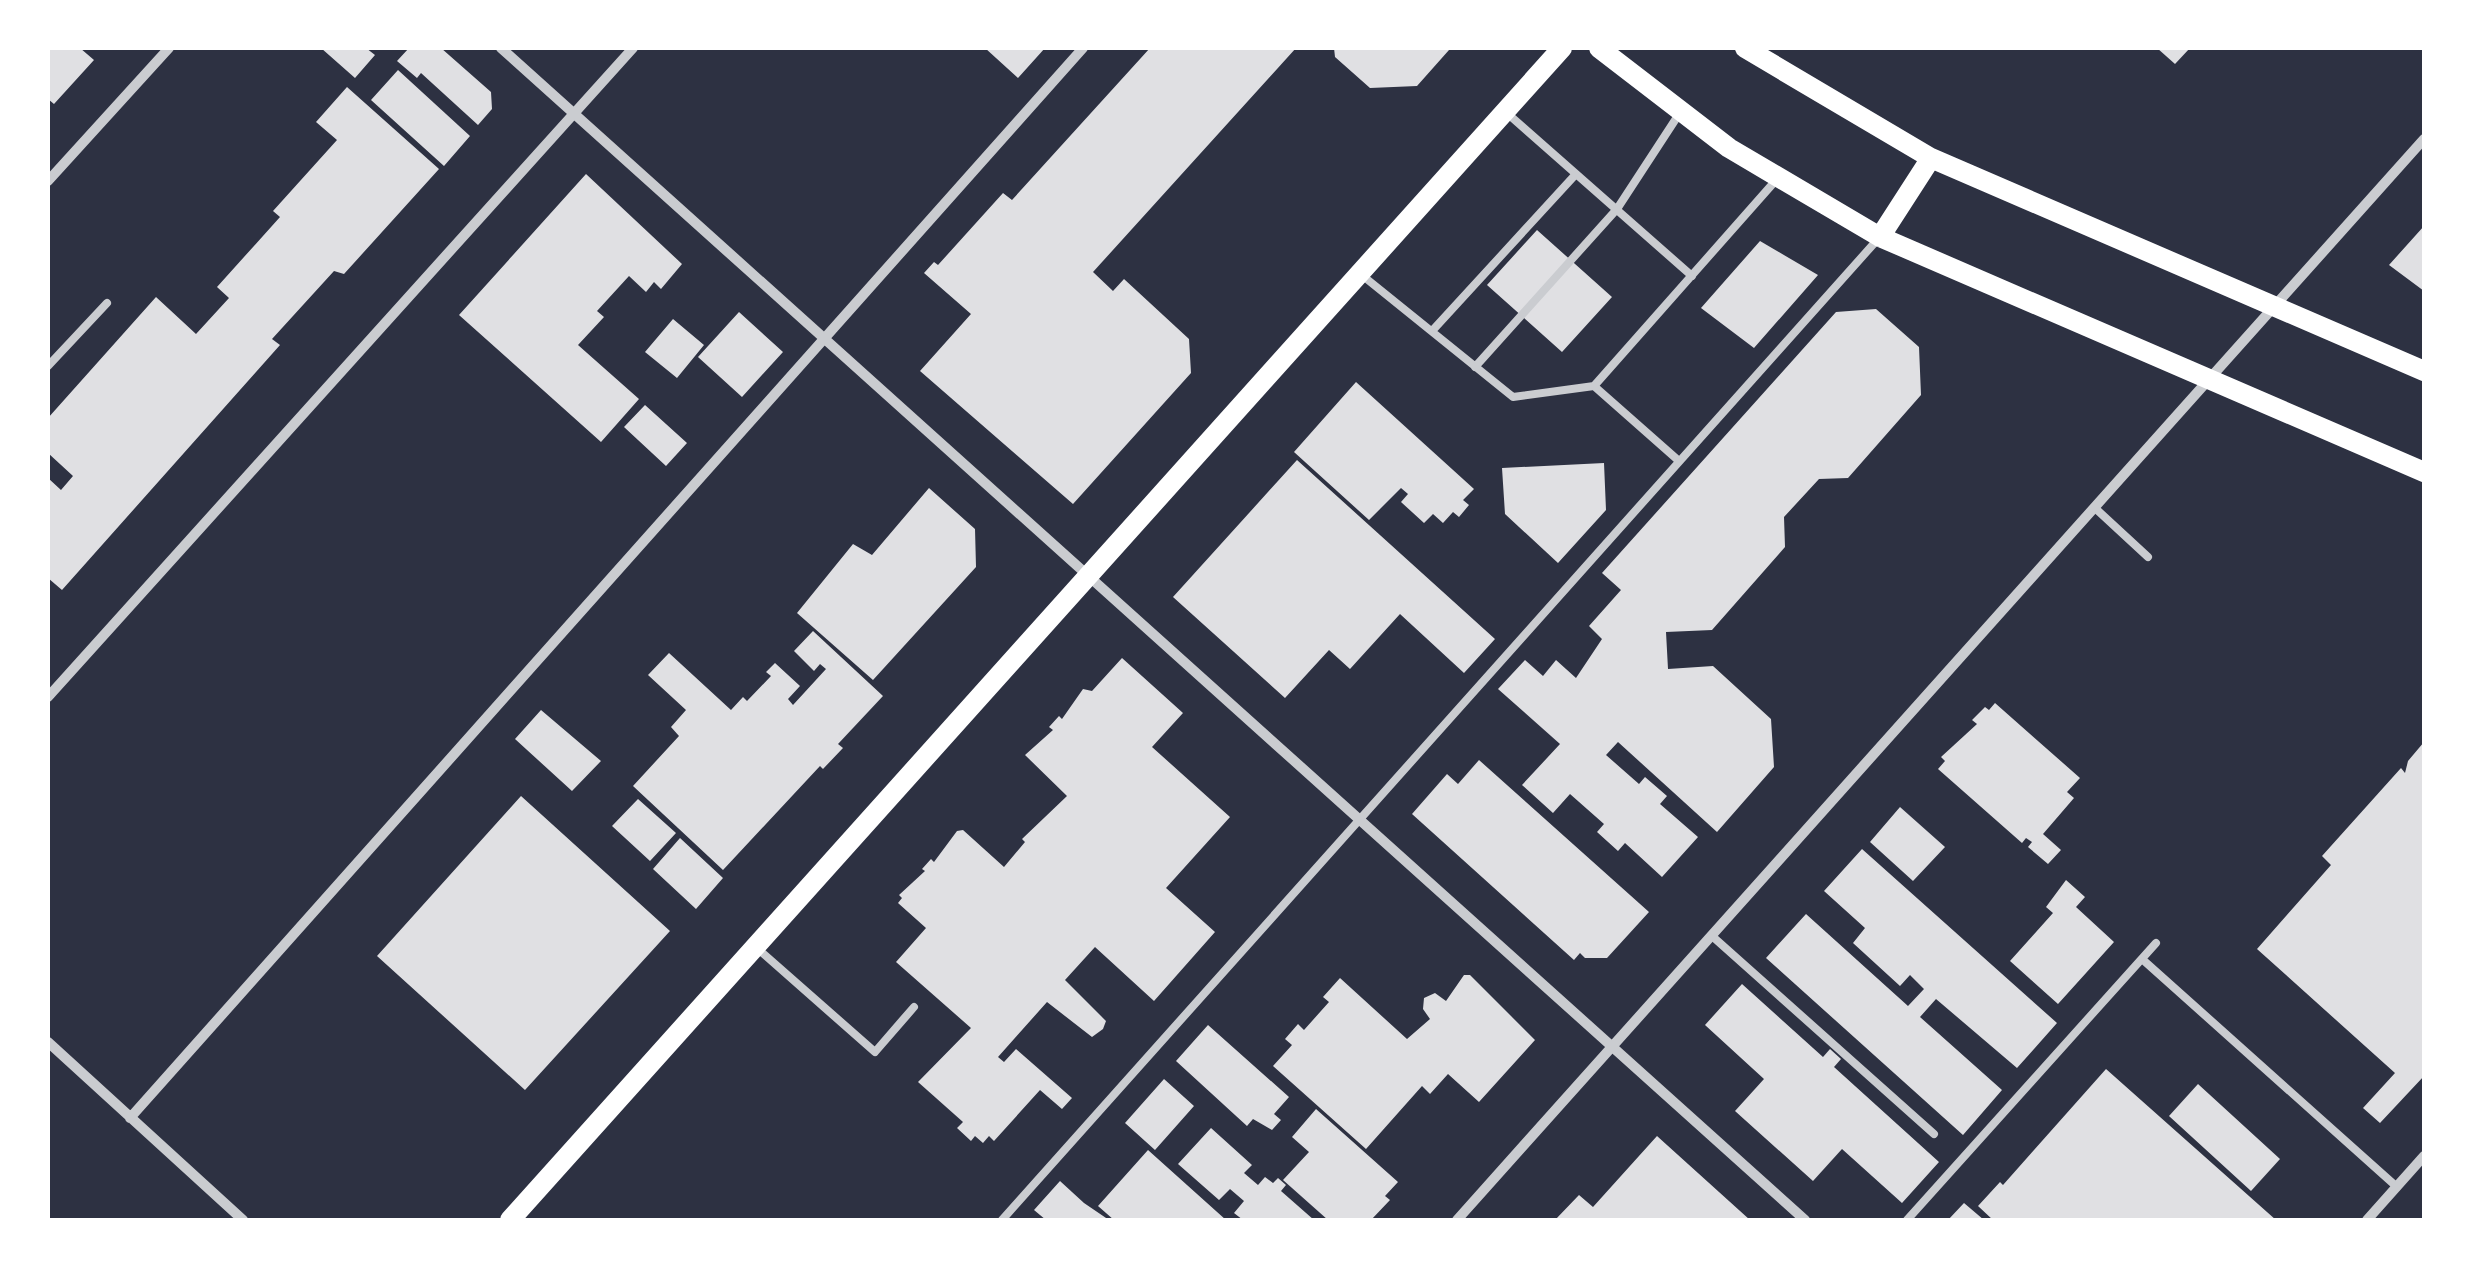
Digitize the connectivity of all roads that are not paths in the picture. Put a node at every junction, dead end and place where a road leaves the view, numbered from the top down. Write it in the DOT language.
graph roads {
  1 [pos="169,48"];
  2 [pos="501,48"];
  3 [pos="633,48"];
  4 [pos="1083,48"];
  5 [pos="1562,48"];
  6 [pos="1599,48"];
  7 [pos="1745,48"];
  8 [pos="1681,111"];
  9 [pos="1505,112"];
  10 [pos="574,113"];
  11 [pos="2424,141"];
  12 [pos="1932,158"];
  13 [pos="1576,174"];
  14 [pos="1778,177"];
  15 [pos="48,181"];
  16 [pos="1617,210"];
  17 [pos="1880,237"];
  18 [pos="1360,273"];
  19 [pos="1692,276"];
  20 [pos="108,303"];
  21 [pos="2276,305"];
  22 [pos="1432,332"];
  23 [pos="824,339"];
  24 [pos="48,366"];
  25 [pos="1474,367"];
  26 [pos="2424,371"];
  27 [pos="2210,379"];
  28 [pos="1594,386"];
  29 [pos="1679,461"];
  30 [pos="2424,472"];
  31 [pos="2095,508"];
  32 [pos="2148,558"];
  33 [pos="1086,575"];
  34 [pos="48,696"];
  35 [pos="1359,820"];
  36 [pos="1712,936"];
  37 [pos="2156,943"];
  38 [pos="755,946"];
  39 [pos="2142,959"];
  40 [pos="914,1007"];
  41 [pos="48,1042"];
  42 [pos="1612,1048"];
  43 [pos="130,1118"];
  44 [pos="1934,1134"];
  45 [pos="2424,1156"];
  46 [pos="2397,1187"];
  47 [pos="243,1220"];
  48 [pos="510,1220"];
  49 [pos="1002,1220"];
  50 [pos="1457,1220"];
  51 [pos="1805,1220"];
  52 [pos="1908,1220"];
  53 [pos="2367,1220"];
  1 -- 15 [label="street"];
  2 -- 10 [label="street"];
  3 -- 10 [label="street"];
  4 -- 23 [label="street"];
  5 -- 9 [label="main road"];
  6 -- 8 [label="main road"];
  7 -- 12 [label="main road"];
  8 -- 14 [label="main road"];
  8 -- 16 [label="lane"];
  9 -- 13 [label="lane"];
  9 -- 18 [label="main road"];
  10 -- 23 [label="street"];
  10 -- 34 [label="street"];
  11 -- 21 [label="street"];
  12 -- 17 [label="main road"];
  12 -- 21 [label="main road"];
  13 -- 16 [label="lane"];
  13 -- 22 [label="lane"];
  14 -- 17 [label="main road"];
  14 -- 19 [label="lane"];
  16 -- 19 [label="lane"];
  16 -- 25 [label="lane"];
  17 -- 27 [label="main road"];
  17 -- 29 [label="lane"];
  18 -- 22 [label="lane"];
  18 -- 33 [label="main road"];
  19 -- 28 [label="lane"];
  20 -- 24 [label="lane"];
  21 -- 26 [label="main road"];
  21 -- 27 [label="street"];
  22 -- 25 [label="lane"];
  23 -- 33 [label="street"];
  23 -- 43 [label="street"];
  25 -- 28 [label="lane"];
  27 -- 30 [label="main road"];
  27 -- 31 [label="street"];
  28 -- 29 [label="lane"];
  29 -- 35 [label="lane"];
  31 -- 32 [label="lane"];
  31 -- 36 [label="street"];
  33 -- 35 [label="street"];
  33 -- 38 [label="main road"];
  35 -- 42 [label="street"];
  35 -- 49 [label="lane"];
  36 -- 42 [label="street"];
  36 -- 44 [label="lane"];
  37 -- 39 [label="lane"];
  38 -- 40 [label="lane"];
  38 -- 48 [label="main road"];
  39 -- 46 [label="lane"];
  39 -- 52 [label="lane"];
  41 -- 43 [label="street"];
  42 -- 50 [label="street"];
  42 -- 51 [label="street"];
  43 -- 47 [label="street"];
  45 -- 46 [label="street"];
  46 -- 53 [label="street"];
}
